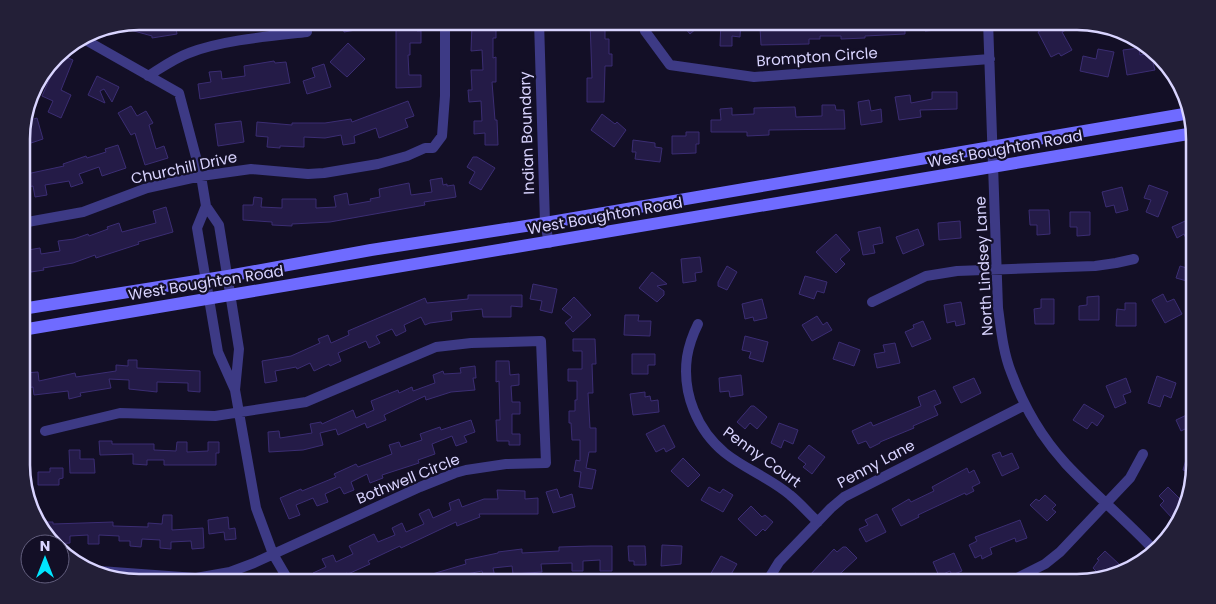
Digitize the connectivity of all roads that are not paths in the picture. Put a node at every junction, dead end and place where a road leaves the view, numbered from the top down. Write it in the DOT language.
graph roads {
  1 [pos="445,30"];
  2 [pos="539,30"];
  3 [pos="644,30"];
  4 [pos="988,30"];
  5 [pos="307,32"];
  6 [pos="89,42"];
  7 [pos="990,59"];
  8 [pos="148,76"];
  9 [pos="1183,114"];
  10 [pos="1186,134"];
  11 [pos="992,147"];
  12 [pos="994,167"];
  13 [pos="201,176"];
  14 [pos="206,206"];
  15 [pos="30,222"];
  16 [pos="545,223"];
  17 [pos="549,242"];
  18 [pos="1134,259"];
  19 [pos="997,268"];
  20 [pos="228,276"];
  21 [pos="205,280"];
  22 [pos="231,295"];
  23 [pos="208,299"];
  24 [pos="872,302"];
  25 [pos="30,308"];
  26 [pos="698,324"];
  27 [pos="30,329"];
  28 [pos="235,390"];
  29 [pos="1025,405"];
  30 [pos="240,413"];
  31 [pos="45,431"];
  32 [pos="1143,454"];
  33 [pos="1108,503"];
  34 [pos="818,522"];
  35 [pos="1150,546"];
  36 [pos="273,554"];
  37 [pos="124,573"];
  38 [pos="141,574"];
  39 [pos="219,574"];
  40 [pos="285,574"];
  41 [pos="772,574"];
  42 [pos="1024,574"];
  1 -- 13 [label="street, Churchill Drive"];
  2 -- 16 [label="street, Indian Boundary"];
  3 -- 7 [label="street, Brompton Circle"];
  4 -- 7 [label="street"];
  5 -- 8 [label="street"];
  6 -- 8 [label="street"];
  7 -- 11 [label="street"];
  8 -- 13 [label="street"];
  9 -- 11 [label="main road, West Boughton Road"];
  10 -- 12 [label="main road, West Boughton Road"];
  11 -- 12 [label="street, North Lindsey Lane"];
  11 -- 16 [label="main road, West Boughton Road"];
  12 -- 17 [label="main road, West Boughton Road"];
  12 -- 19 [label="street, North Lindsey Lane"];
  13 -- 14 [label="street"];
  13 -- 15 [label="street, Churchill Drive"];
  14 -- 20 [label="street"];
  14 -- 21 [label="street"];
  16 -- 17 [label="street, Indian Boundary"];
  16 -- 20 [label="main road, West Boughton Road"];
  17 -- 22 [label="main road, West Boughton Road"];
  18 -- 19 [label="street"];
  19 -- 24 [label="street"];
  19 -- 29 [label="street, North Lindsey Lane"];
  20 -- 21 [label="main road, West Boughton Road"];
  20 -- 22 [label="street"];
  21 -- 23 [label="street"];
  21 -- 25 [label="main road, West Boughton Road"];
  22 -- 23 [label="main road, West Boughton Road"];
  22 -- 28 [label="street"];
  23 -- 27 [label="main road, West Boughton Road"];
  23 -- 28 [label="street"];
  26 -- 34 [label="street, Penny Court"];
  28 -- 30 [label="street"];
  29 -- 33 [label="street, North Lindsey Lane"];
  29 -- 34 [label="street, Penny Lane"];
  30 -- 31 [label="street"];
  30 -- 36 [label="street"];
  30 -- 36 [label="street, Bothwell Circle"];
  32 -- 33 [label="street"];
  33 -- 35 [label="street, North Lindsey Lane"];
  33 -- 42 [label="street"];
  34 -- 41 [label="street, Penny Lane"];
  36 -- 39 [label="street"];
  36 -- 40 [label="street"];
  37 -- 38 [label="street"];
}
